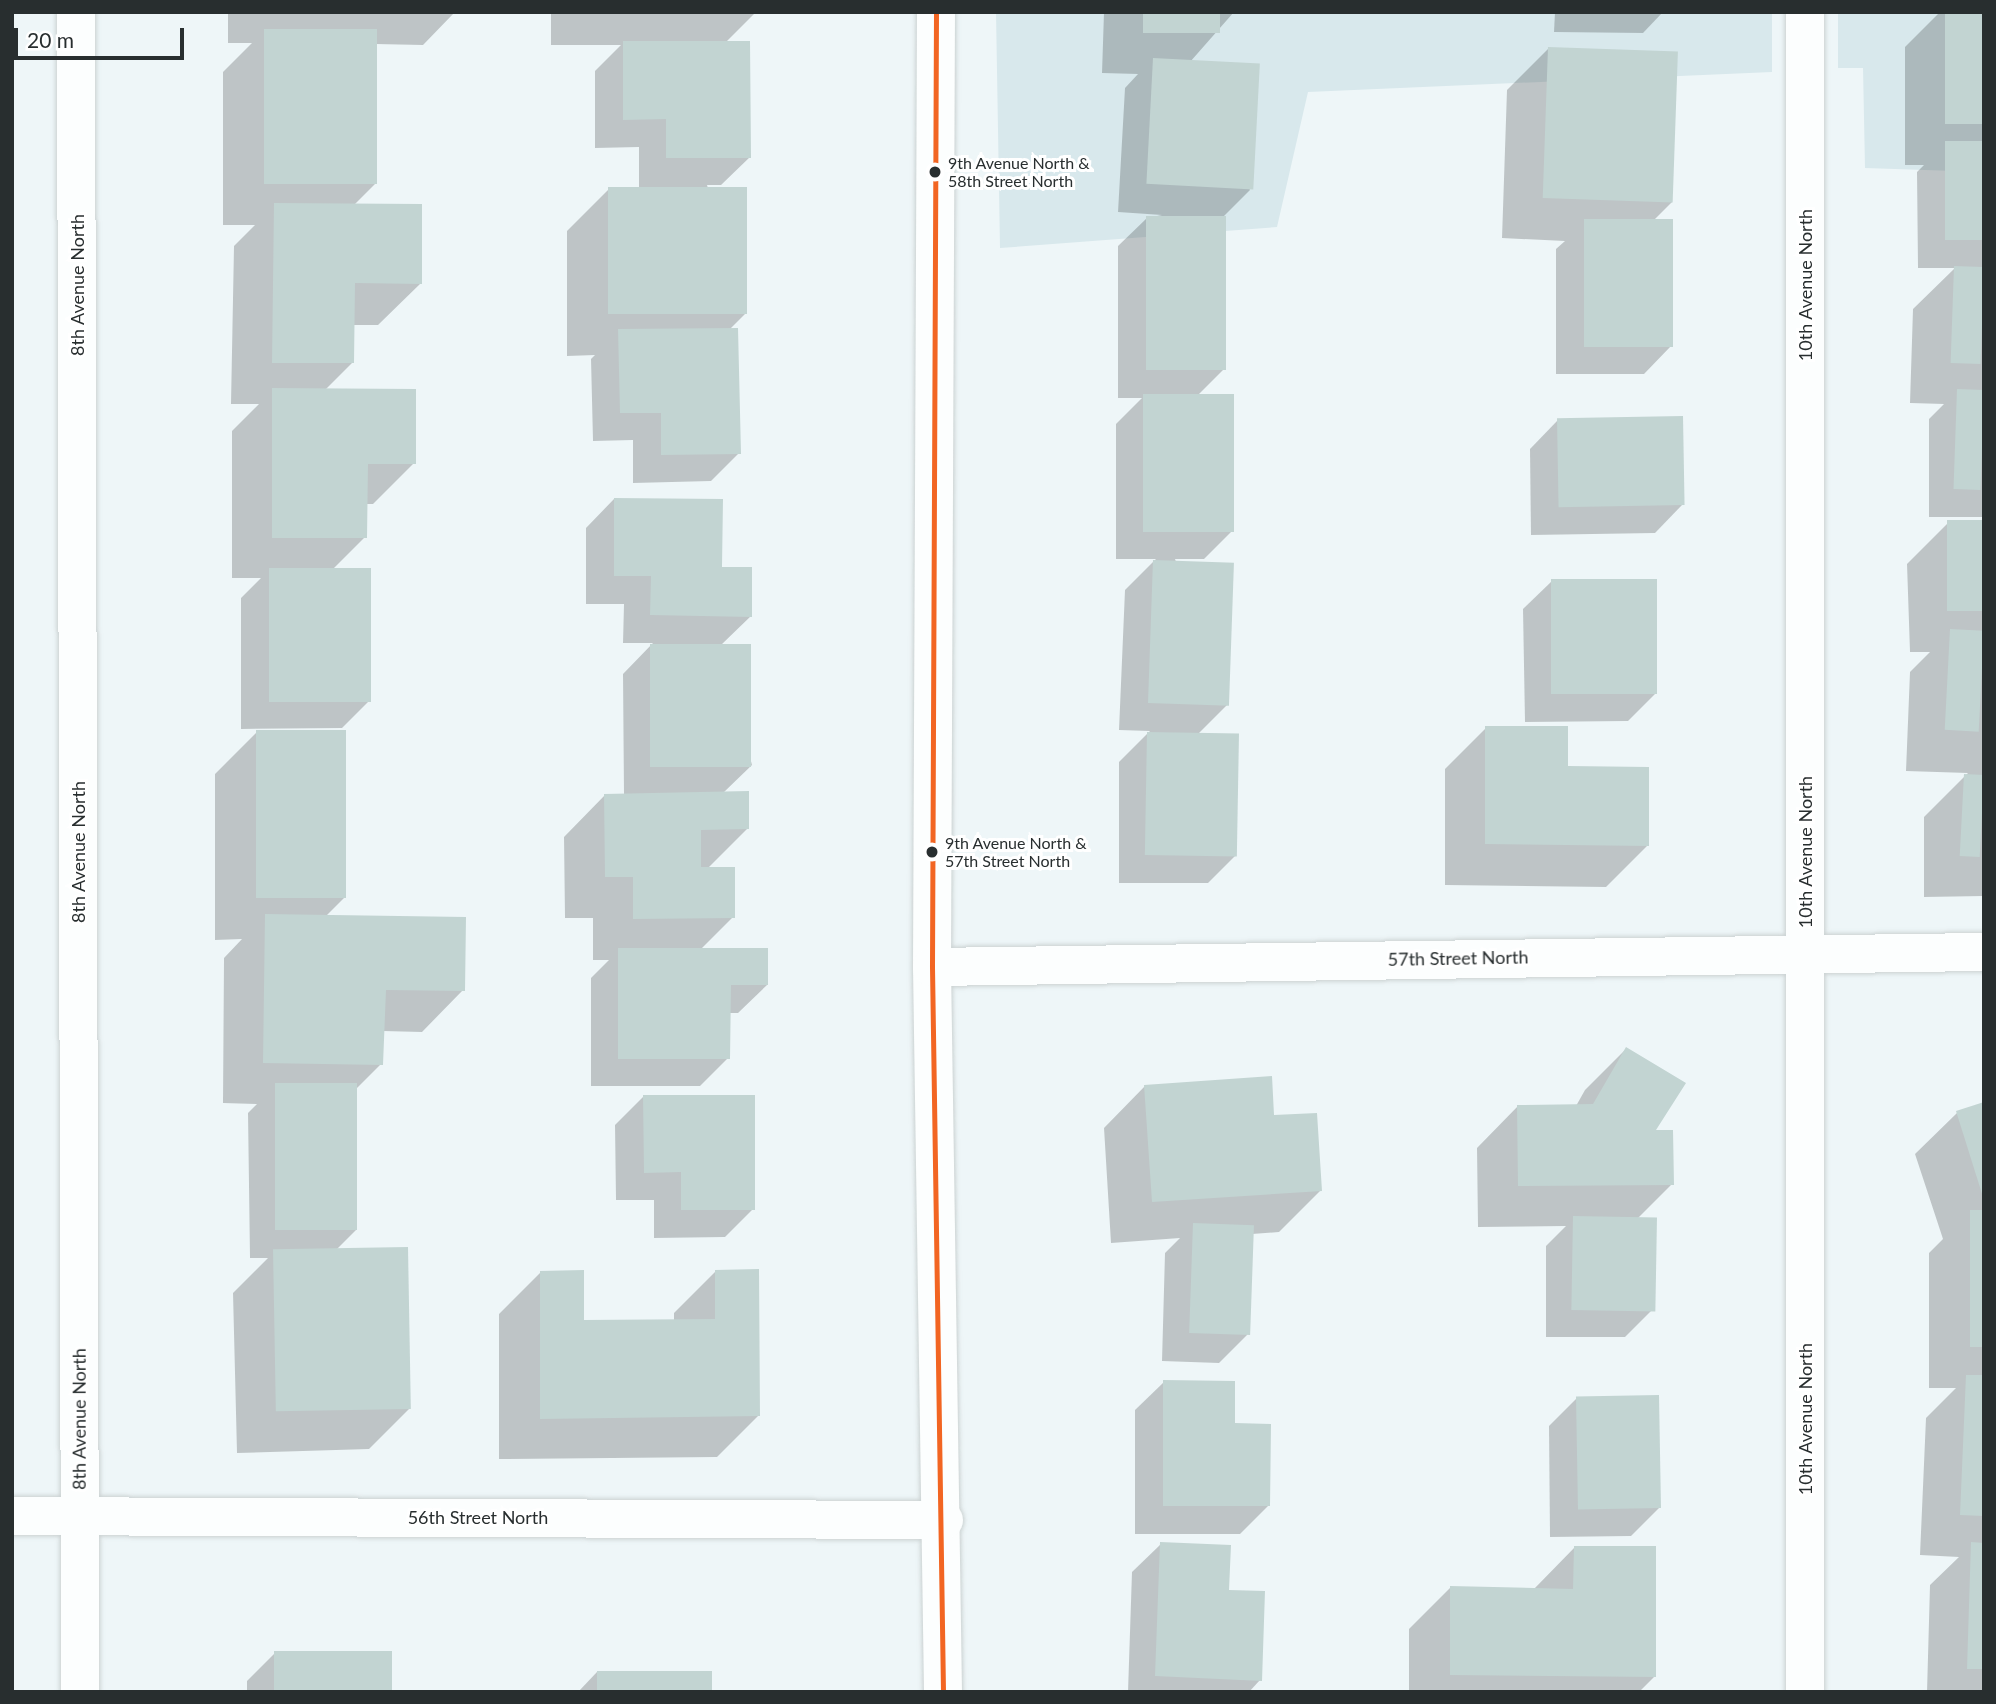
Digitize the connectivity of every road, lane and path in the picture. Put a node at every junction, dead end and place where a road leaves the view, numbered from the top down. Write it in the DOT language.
graph roads {
  1 [pos="76,12"];
  2 [pos="936,12"];
  3 [pos="1805,12"];
  4 [pos="1984,952"];
  5 [pos="1805,953"];
  6 [pos="932,967"];
  7 [pos="12,1516"];
  8 [pos="79,1516"];
  9 [pos="944,1520"];
  10 [pos="80,1692"];
  11 [pos="943,1692"];
  12 [pos="1805,1692"];
  1 -- 8 [label="street, 8th Avenue North"];
  2 -- 6 [label="street"];
  3 -- 5 [label="street, 10th Avenue North"];
  4 -- 5 [label="street, 57th Street North"];
  5 -- 6 [label="street, 57th Street North"];
  5 -- 12 [label="street, 10th Avenue North"];
  6 -- 9 [label="street"];
  7 -- 8 [label="street, 56th Street North"];
  8 -- 9 [label="street, 56th Street North"];
  8 -- 10 [label="street, 8th Avenue North"];
  9 -- 11 [label="street"];
}
